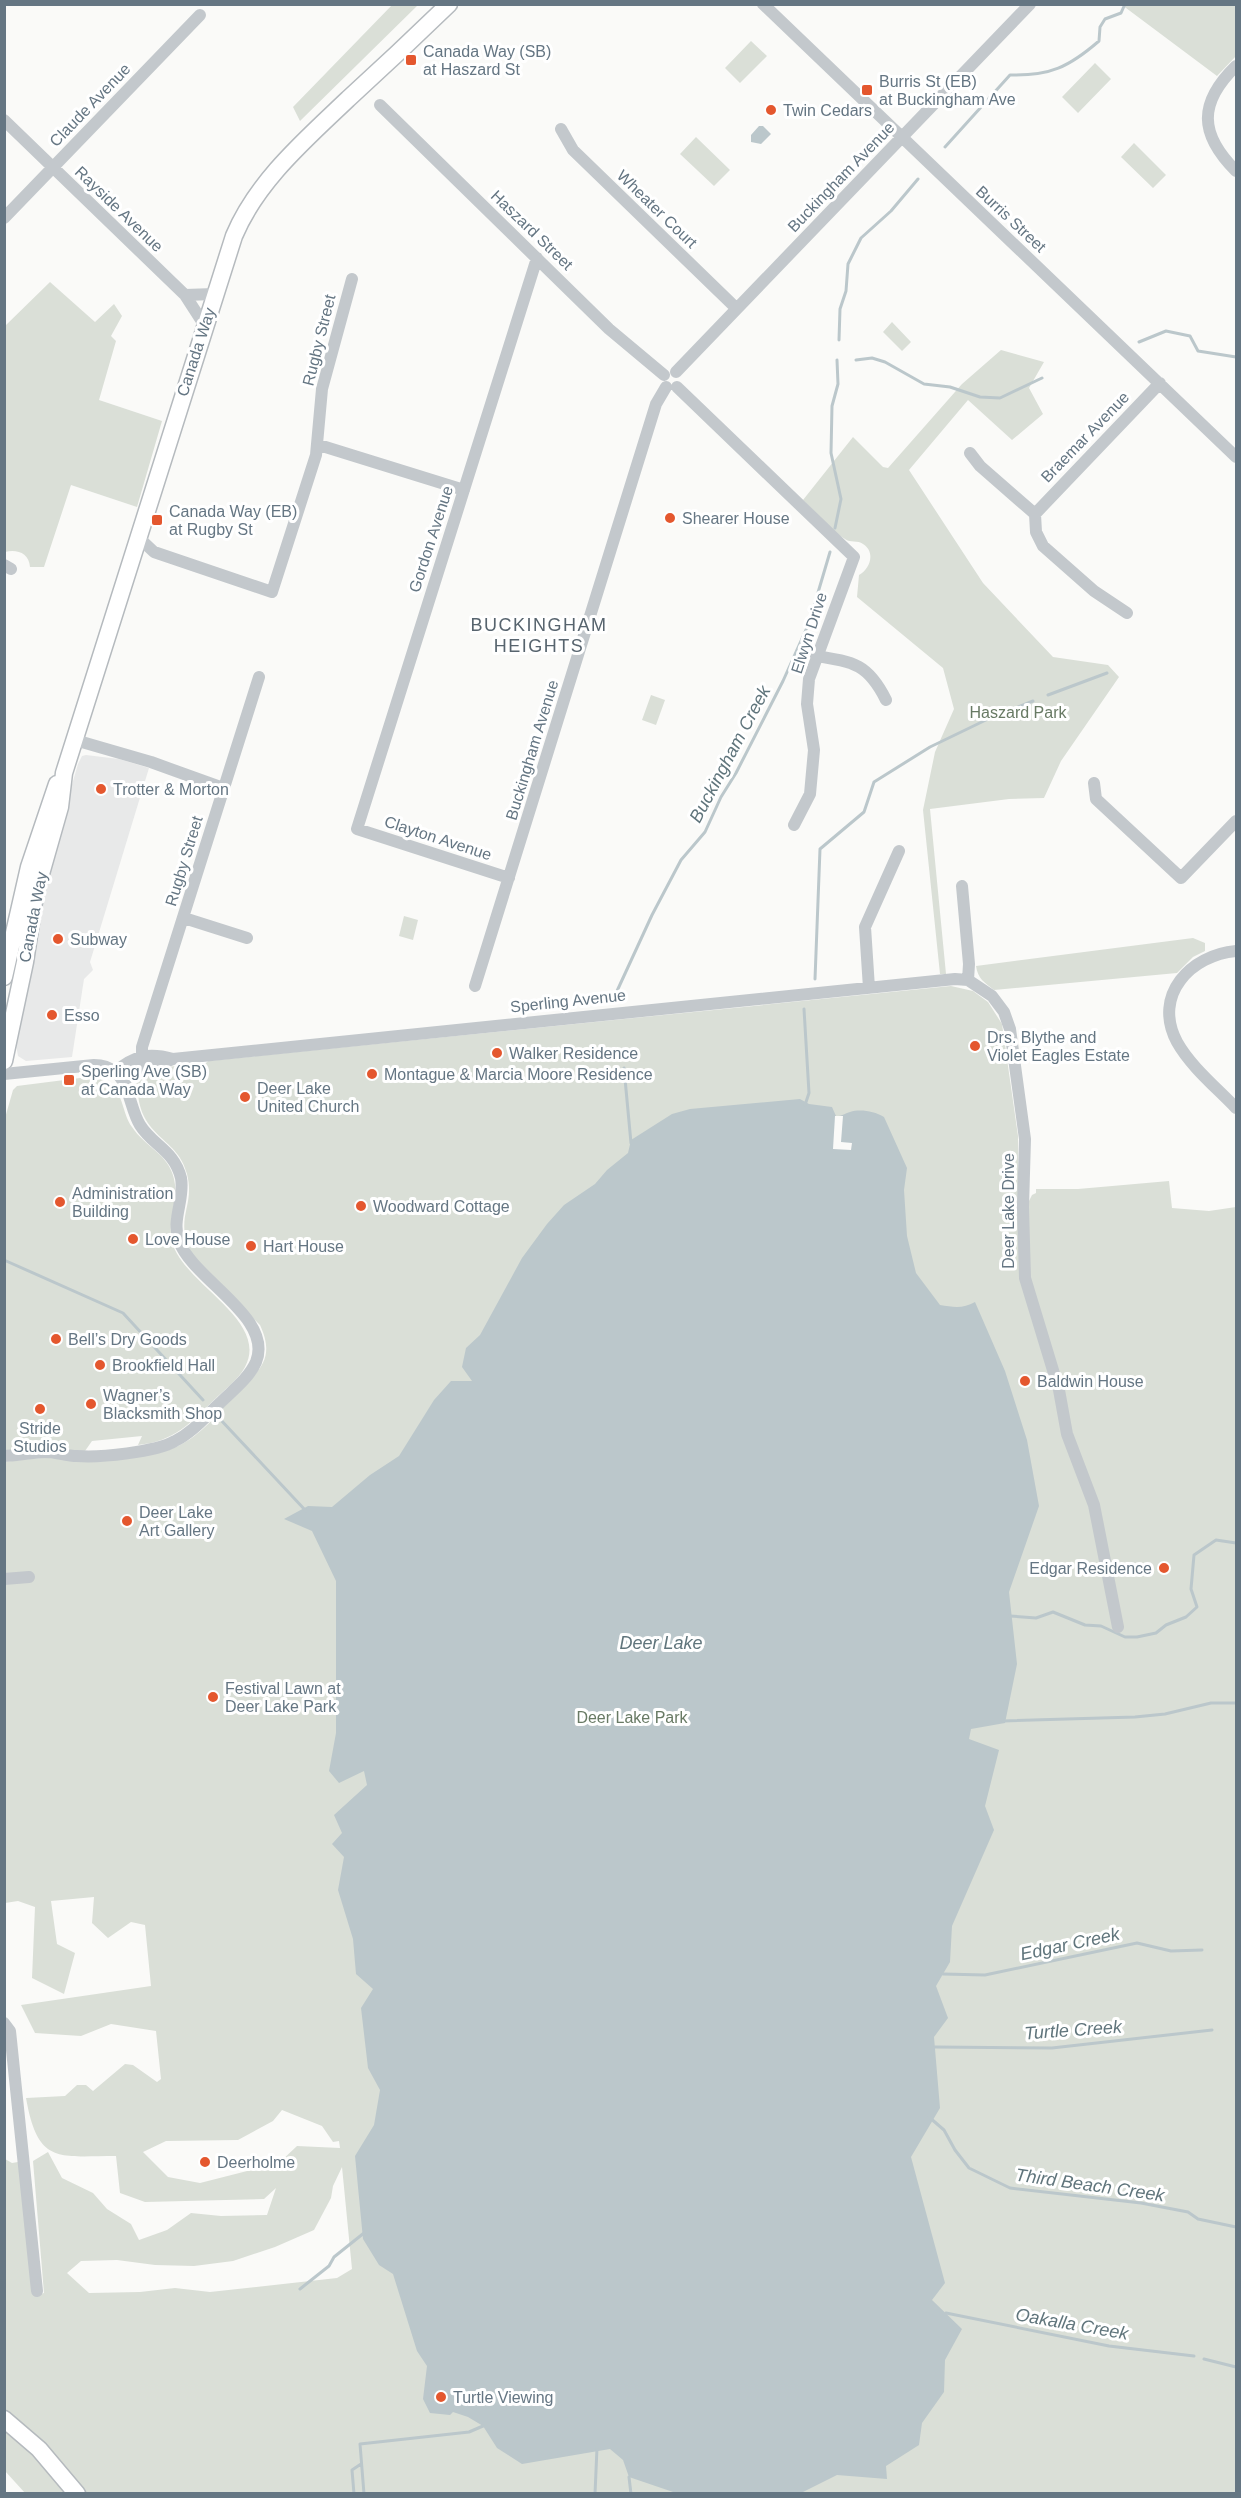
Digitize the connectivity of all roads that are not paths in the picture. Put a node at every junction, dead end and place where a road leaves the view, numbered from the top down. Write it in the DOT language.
graph roads {
  1 [pos="449,4"];
  2 [pos="763,4"];
  3 [pos="1030,4"];
  4 [pos="200,15"];
  5 [pos="1236,66"];
  6 [pos="380,105"];
  7 [pos="4,120"];
  8 [pos="561,129"];
  9 [pos="902,137"];
  10 [pos="52,168"];
  11 [pos="1236,171"];
  12 [pos="4,218"];
  13 [pos="537,258"];
  14 [pos="352,279"];
  15 [pos="214,294"];
  16 [pos="185,295"];
  17 [pos="736,308"];
  18 [pos="205,326"];
  19 [pos="671,380"];
  20 [pos="1160,383"];
  21 [pos="319,445"];
  22 [pos="970,453"];
  23 [pos="1236,457"];
  24 [pos="464,490"];
  25 [pos="1035,514"];
  26 [pos="137,536"];
  27 [pos="854,557"];
  28 [pos="1127,613"];
  29 [pos="816,656"];
  30 [pos="259,677"];
  31 [pos="886,700"];
  32 [pos="75,740"];
  33 [pos="64,773"];
  34 [pos="1094,783"];
  35 [pos="223,788"];
  36 [pos="1236,821"];
  37 [pos="794,825"];
  38 [pos="357,829"];
  39 [pos="899,851"];
  40 [pos="509,878"];
  41 [pos="962,886"];
  42 [pos="184,918"];
  43 [pos="247,939"];
  44 [pos="1236,951"];
  45 [pos="4,977"];
  46 [pos="968,980"];
  47 [pos="475,987"];
  48 [pos="868,988"];
  49 [pos="142,1056"];
  50 [pos="173,1059"];
  51 [pos="4,1061"];
  52 [pos="4,1074"];
  53 [pos="119,1077"];
  54 [pos="1236,1108"];
  55 [pos="4,1456"];
  56 [pos="29,1577"];
  57 [pos="4,1579"];
  58 [pos="1118,1627"];
  59 [pos="5,2023"];
  60 [pos="37,2291"];
  61 [pos="4,2419"];
  62 [pos="77,2493"];
  1 -- 15 [label="main road, Canada Way"];
  2 -- 9 [label="street, Burris Street"];
  3 -- 9 [label="street, Buckingham Avenue"];
  4 -- 10 [label="street, Claude Avenue"];
  5 -- 11 [label="street"];
  6 -- 13 [label="street, Haszard Street"];
  7 -- 10 [label="street, Rayside Avenue"];
  8 -- 17 [label="street, Wheater Court"];
  9 -- 17 [label="street, Buckingham Avenue"];
  9 -- 20 [label="street, Burris Street"];
  10 -- 12 [label="street, Claude Avenue"];
  10 -- 16 [label="street, Rayside Avenue"];
  13 -- 19 [label="street, Haszard Street"];
  13 -- 24 [label="street, Gordon Avenue"];
  14 -- 21 [label="street, Rugby Street"];
  15 -- 16 [label="street"];
  15 -- 18 [label="main road, Canada Way"];
  16 -- 18 [label="street, Rayside Avenue"];
  17 -- 19 [label="street, Buckingham Avenue"];
  18 -- 26 [label="main road, Canada Way"];
  19 -- 27 [label="street, Haszard Street"];
  19 -- 40 [label="street, Buckingham Avenue"];
  20 -- 23 [label="street, Burris Street"];
  20 -- 25 [label="street, Braemar Avenue"];
  21 -- 24 [label="street"];
  21 -- 26 [label="street, Rugby Street"];
  22 -- 25 [label="street"];
  24 -- 38 [label="street, Gordon Avenue"];
  25 -- 28 [label="street"];
  26 -- 32 [label="main road, Canada Way"];
  27 -- 29 [label="street, Elwyn Drive"];
  29 -- 31 [label="street"];
  29 -- 37 [label="street, Elwyn Drive"];
  30 -- 35 [label="street, Rugby Street"];
  32 -- 33 [label="main road, Canada Way"];
  32 -- 35 [label="street"];
  33 -- 45 [label="main road, Canada Way"];
  33 -- 51 [label="main road, Canada Way"];
  34 -- 36 [label="street"];
  35 -- 42 [label="street, Rugby Street"];
  38 -- 40 [label="street, Clayton Avenue"];
  39 -- 48 [label="street"];
  40 -- 47 [label="street, Buckingham Avenue"];
  41 -- 46 [label="street"];
  42 -- 43 [label="street"];
  42 -- 49 [label="street, Rugby Street"];
  44 -- 54 [label="street"];
  46 -- 48 [label="street, Sperling Avenue"];
  46 -- 58 [label="street, Deer Lake Drive"];
  48 -- 50 [label="street, Sperling Avenue"];
  49 -- 50 [label="street, Sperling Avenue"];
  49 -- 53 [label="street"];
  50 -- 53 [label="street, Sperling Avenue"];
  52 -- 53 [label="street"];
  53 -- 55 [label="street"];
  56 -- 57 [label="street"];
  59 -- 60 [label="street"];
  61 -- 62 [label="main road"];
}
